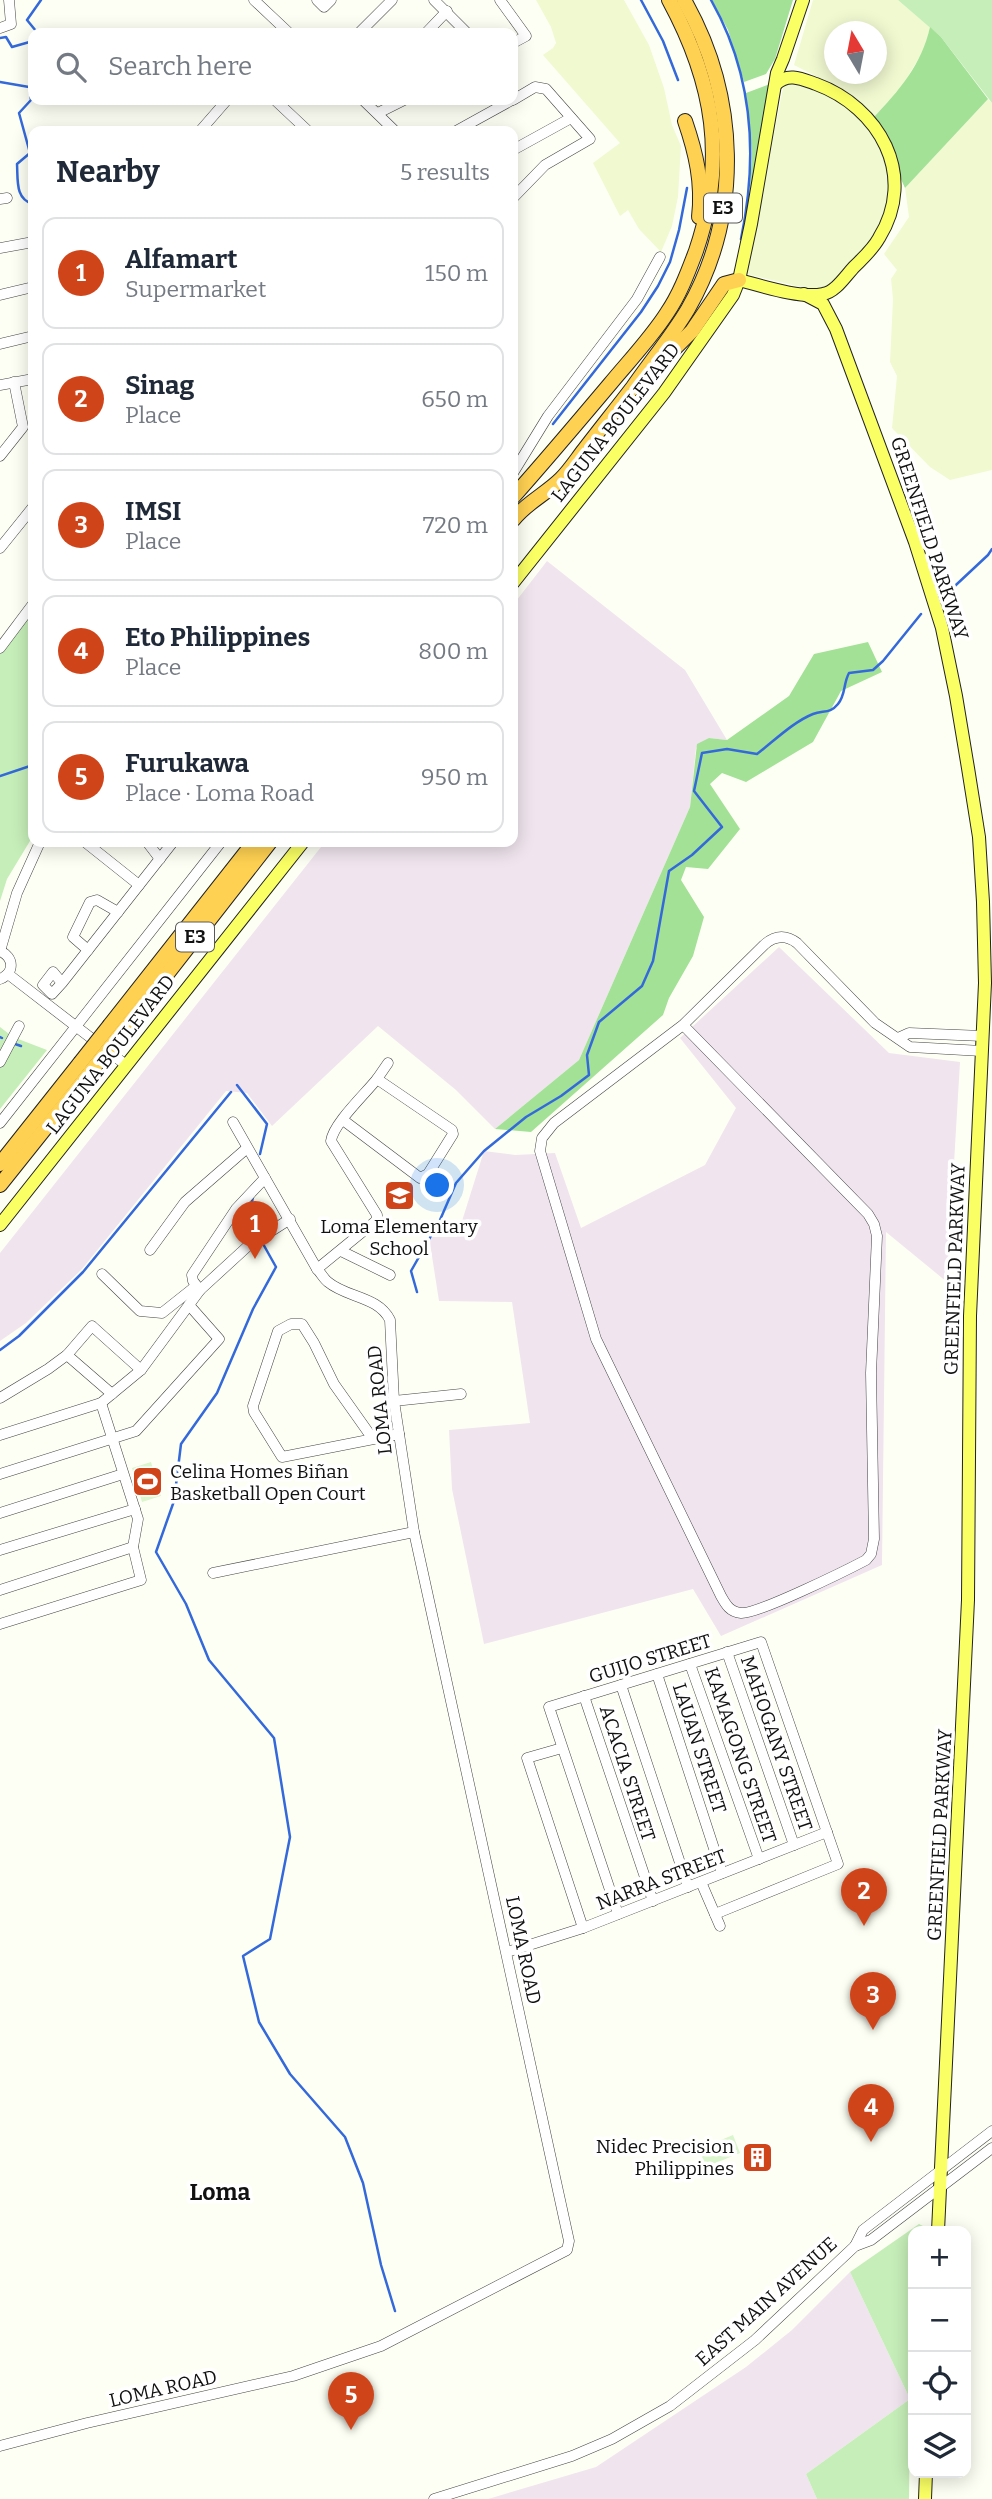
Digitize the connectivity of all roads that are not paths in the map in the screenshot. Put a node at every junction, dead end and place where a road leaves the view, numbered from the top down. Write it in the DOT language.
graph roads {
  1 [pos="9,0"];
  2 [pos="254,0"];
  3 [pos="317,0"];
  4 [pos="331,0"];
  5 [pos="393,0"];
  6 [pos="434,0"];
  7 [pos="500,0"];
  8 [pos="669,0"];
  9 [pos="684,0"];
  10 [pos="803,0"];
  11 [pos="447,11"];
  12 [pos="0,28"];
  13 [pos="284,28"];
  14 [pos="364,28"];
  15 [pos="431,28"];
  16 [pos="462,28"];
  17 [pos="518,40"];
  18 [pos="783,59"];
  19 [pos="796,78"];
  20 [pos="776,84"];
  21 [pos="518,97"];
  22 [pos="223,105"];
  23 [pos="280,105"];
  24 [pos="369,105"];
  25 [pos="394,105"];
  26 [pos="503,105"];
  27 [pos="378,113"];
  28 [pos="571,118"];
  29 [pos="685,121"];
  30 [pos="204,126"];
  31 [pos="303,126"];
  32 [pos="390,126"];
  33 [pos="465,126"];
  34 [pos="518,147"];
  35 [pos="518,193"];
  36 [pos="28,243"];
  37 [pos="0,248"];
  38 [pos="660,257"];
  39 [pos="686,277"];
  40 [pos="739,280"];
  41 [pos="840,283"];
  42 [pos="28,288"];
  43 [pos="804,294"];
  44 [pos="0,295"];
  45 [pos="836,329"];
  46 [pos="28,337"];
  47 [pos="0,344"];
  48 [pos="28,380"];
  49 [pos="14,382"];
  50 [pos="0,385"];
  51 [pos="624,398"];
  52 [pos="0,456"];
  53 [pos="518,465"];
  54 [pos="518,490"];
  55 [pos="28,512"];
  56 [pos="518,516"];
  57 [pos="0,548"];
  58 [pos="518,577"];
  59 [pos="28,611"];
  60 [pos="0,648"];
  61 [pos="38,847"];
  62 [pos="91,847"];
  63 [pos="151,847"];
  64 [pos="169,847"];
  65 [pos="218,847"];
  66 [pos="250,847"];
  67 [pos="266,847"];
  68 [pos="299,847"];
  69 [pos="160,859"];
  70 [pos="139,885"];
  71 [pos="118,912"];
  72 [pos="88,950"];
  73 [pos="0,951"];
  74 [pos="4,976"];
  75 [pos="62,983"];
  76 [pos="682,1025"];
  77 [pos="19,1026"];
  78 [pos="77,1027"];
  79 [pos="115,1029"];
  80 [pos="983,1036"];
  81 [pos="898,1038"];
  82 [pos="982,1051"];
  83 [pos="0,1062"];
  84 [pos="388,1063"];
  85 [pos="126,1065"];
  86 [pos="85,1067"];
  87 [pos="377,1079"];
  88 [pos="343,1120"];
  89 [pos="233,1122"];
  90 [pos="0,1123"];
  91 [pos="246,1149"];
  92 [pos="0,1164"];
  93 [pos="265,1178"];
  94 [pos="0,1185"];
  95 [pos="290,1219"];
  96 [pos="0,1225"];
  97 [pos="150,1250"];
  98 [pos="341,1251"];
  99 [pos="317,1269"];
  100 [pos="102,1274"];
  101 [pos="390,1275"];
  102 [pos="195,1295"];
  103 [pos="67,1354"];
  104 [pos="141,1370"];
  105 [pos="112,1394"];
  106 [pos="461,1394"];
  107 [pos="0,1398"];
  108 [pos="394,1401"];
  109 [pos="101,1403"];
  110 [pos="399,1434"];
  111 [pos="0,1435"];
  112 [pos="111,1439"];
  113 [pos="373,1439"];
  114 [pos="0,1474"];
  115 [pos="123,1474"];
  116 [pos="135,1508"];
  117 [pos="0,1513"];
  118 [pos="414,1532"];
  119 [pos="133,1547"];
  120 [pos="0,1550"];
  121 [pos="213,1573"];
  122 [pos="0,1590"];
  123 [pos="0,1624"];
  124 [pos="727,1652"];
  125 [pos="690,1664"];
  126 [pos="657,1674"];
  127 [pos="621,1685"];
  128 [pos="584,1696"];
  129 [pos="562,1748"];
  130 [pos="827,1832"];
  131 [pos="794,1845"];
  132 [pos="759,1859"];
  133 [pos="722,1873"];
  134 [pos="701,1882"];
  135 [pos="688,1887"];
  136 [pos="653,1901"];
  137 [pos="618,1914"];
  138 [pos="715,1914"];
  139 [pos="720,1926"];
  140 [pos="583,1928"];
  141 [pos="507,1952"];
  142 [pos="992,2131"];
  143 [pos="992,2148"];
  144 [pos="942,2169"];
  145 [pos="941,2188"];
  146 [pos="939,2226"];
  147 [pos="855,2246"];
  148 [pos="0,2446"];
  149 [pos="926,2478"];
  150 [pos="434,2499"];
  151 [pos="925,2499"];
  1 -- 12 [label="street"];
  2 -- 13 [label="street"];
  3 -- 4 [label="street"];
  5 -- 14 [label="street"];
  6 -- 11 [label="street"];
  7 -- 17 [label="street"];
  8 -- 39 [label="highway, E3"];
  9 -- 51 [label="highway, E3"];
  10 -- 18 [label="main road"];
  11 -- 15 [label="street"];
  11 -- 16 [label="street"];
  18 -- 19 [label="main road"];
  18 -- 20 [label="main road"];
  19 -- 20 [label="main road"];
  19 -- 41 [label="main road, GREENFIELD PARKWAY"];
  20 -- 40 [label="main road"];
  21 -- 28 [label="street"];
  22 -- 30 [label="street"];
  23 -- 31 [label="street"];
  24 -- 27 [label="street"];
  25 -- 27 [label="street"];
  26 -- 33 [label="street"];
  27 -- 32 [label="street"];
  28 -- 34 [label="street"];
  28 -- 35 [label="street"];
  29 -- 39 [label="highway"];
  36 -- 37 [label="street"];
  38 -- 53 [label="street"];
  39 -- 54 [label="highway, E3"];
  40 -- 43 [label="main road, GREENFIELD PARKWAY"];
  40 -- 51 [label="highway"];
  40 -- 58 [label="main road, LAGUNA BOULEVARD"];
  41 -- 43 [label="main road, GREENFIELD PARKWAY"];
  41 -- 45 [label="main road, GREENFIELD PARKWAY"];
  42 -- 44 [label="street"];
  43 -- 45 [label="main road, GREENFIELD PARKWAY"];
  45 -- 80 [label="main road, GREENFIELD PARKWAY"];
  46 -- 47 [label="street"];
  48 -- 49 [label="street"];
  49 -- 50 [label="street"];
  49 -- 52 [label="street"];
  51 -- 56 [label="highway, E3"];
  55 -- 57 [label="street"];
  59 -- 60 [label="street"];
  61 -- 73 [label="street"];
  62 -- 70 [label="street"];
  63 -- 69 [label="street"];
  64 -- 69 [label="street"];
  65 -- 78 [label="street"];
  66 -- 79 [label="highway, E3"];
  67 -- 79 [label="highway, E3"];
  68 -- 85 [label="main road, LAGUNA BOULEVARD"];
  69 -- 70 [label="street"];
  70 -- 71 [label="street"];
  71 -- 72 [label="street"];
  71 -- 72 [label="street"];
  72 -- 75 [label="street"];
  73 -- 74 [label="street"];
  74 -- 78 [label="street"];
  76 -- 76 [label="street"];
  76 -- 81 [label="street"];
  77 -- 83 [label="street"];
  78 -- 85 [label="street"];
  78 -- 90 [label="street"];
  79 -- 86 [label="highway, E3, bridge"];
  80 -- 81 [label="street"];
  80 -- 82 [label="main road, GREENFIELD PARKWAY"];
  81 -- 82 [label="street"];
  82 -- 144 [label="main road, GREENFIELD PARKWAY"];
  84 -- 87 [label="street"];
  85 -- 96 [label="main road, LAGUNA BOULEVARD"];
  86 -- 92 [label="highway, E3"];
  86 -- 94 [label="highway, E3"];
  87 -- 88 [label="street"];
  87 -- 88 [label="street"];
  88 -- 98 [label="street"];
  89 -- 91 [label="street, LOMA ROAD"];
  91 -- 93 [label="street, LOMA ROAD"];
  91 -- 97 [label="street"];
  93 -- 95 [label="street, LOMA ROAD"];
  93 -- 102 [label="street"];
  95 -- 99 [label="street, LOMA ROAD"];
  95 -- 102 [label="street"];
  98 -- 99 [label="street"];
  98 -- 101 [label="street"];
  99 -- 108 [label="street, LOMA ROAD"];
  100 -- 102 [label="street"];
  102 -- 104 [label="street"];
  102 -- 112 [label="street"];
  103 -- 104 [label="street"];
  103 -- 105 [label="street"];
  103 -- 107 [label="street"];
  104 -- 105 [label="street"];
  105 -- 109 [label="street"];
  106 -- 108 [label="street"];
  108 -- 110 [label="street, LOMA ROAD"];
  109 -- 111 [label="street"];
  109 -- 112 [label="street"];
  110 -- 113 [label="street"];
  110 -- 118 [label="street, LOMA ROAD"];
  112 -- 114 [label="street"];
  112 -- 115 [label="street"];
  113 -- 113 [label="street"];
  115 -- 116 [label="street"];
  115 -- 117 [label="street"];
  116 -- 119 [label="street"];
  116 -- 120 [label="street"];
  118 -- 121 [label="street"];
  118 -- 141 [label="street, LOMA ROAD"];
  119 -- 122 [label="street"];
  119 -- 123 [label="street"];
  124 -- 125 [label="street, GUIJO STREET"];
  124 -- 130 [label="street, GUIJO STREET"];
  124 -- 131 [label="street, MAHOGANY STREET"];
  125 -- 126 [label="street, GUIJO STREET"];
  125 -- 132 [label="street, KAMAGONG STREET"];
  126 -- 127 [label="street, GUIJO STREET"];
  126 -- 133 [label="street, LAUAN STREET"];
  127 -- 128 [label="street, GUIJO STREET"];
  127 -- 135 [label="street"];
  128 -- 129 [label="street, GUIJO STREET"];
  128 -- 136 [label="street, ACACIA STREET"];
  129 -- 137 [label="street"];
  129 -- 140 [label="street"];
  130 -- 131 [label="street, NARRA STREET"];
  130 -- 138 [label="street"];
  131 -- 132 [label="street, NARRA STREET"];
  132 -- 133 [label="street, NARRA STREET"];
  133 -- 134 [label="street, NARRA STREET"];
  134 -- 135 [label="street, NARRA STREET"];
  134 -- 138 [label="street"];
  135 -- 136 [label="street, NARRA STREET"];
  136 -- 137 [label="street, NARRA STREET"];
  137 -- 140 [label="street, NARRA STREET"];
  138 -- 139 [label="street"];
  140 -- 141 [label="street, NARRA STREET"];
  141 -- 148 [label="street, LOMA ROAD"];
  142 -- 144 [label="street, EAST MAIN AVENUE"];
  143 -- 145 [label="street, EAST MAIN AVENUE"];
  144 -- 145 [label="main road, GREENFIELD PARKWAY"];
  144 -- 147 [label="street, EAST MAIN AVENUE"];
  145 -- 146 [label="main road, GREENFIELD PARKWAY"];
  145 -- 147 [label="street, EAST MAIN AVENUE"];
  147 -- 150 [label="street, EAST MAIN AVENUE"];
  149 -- 151 [label="main road"];
}
